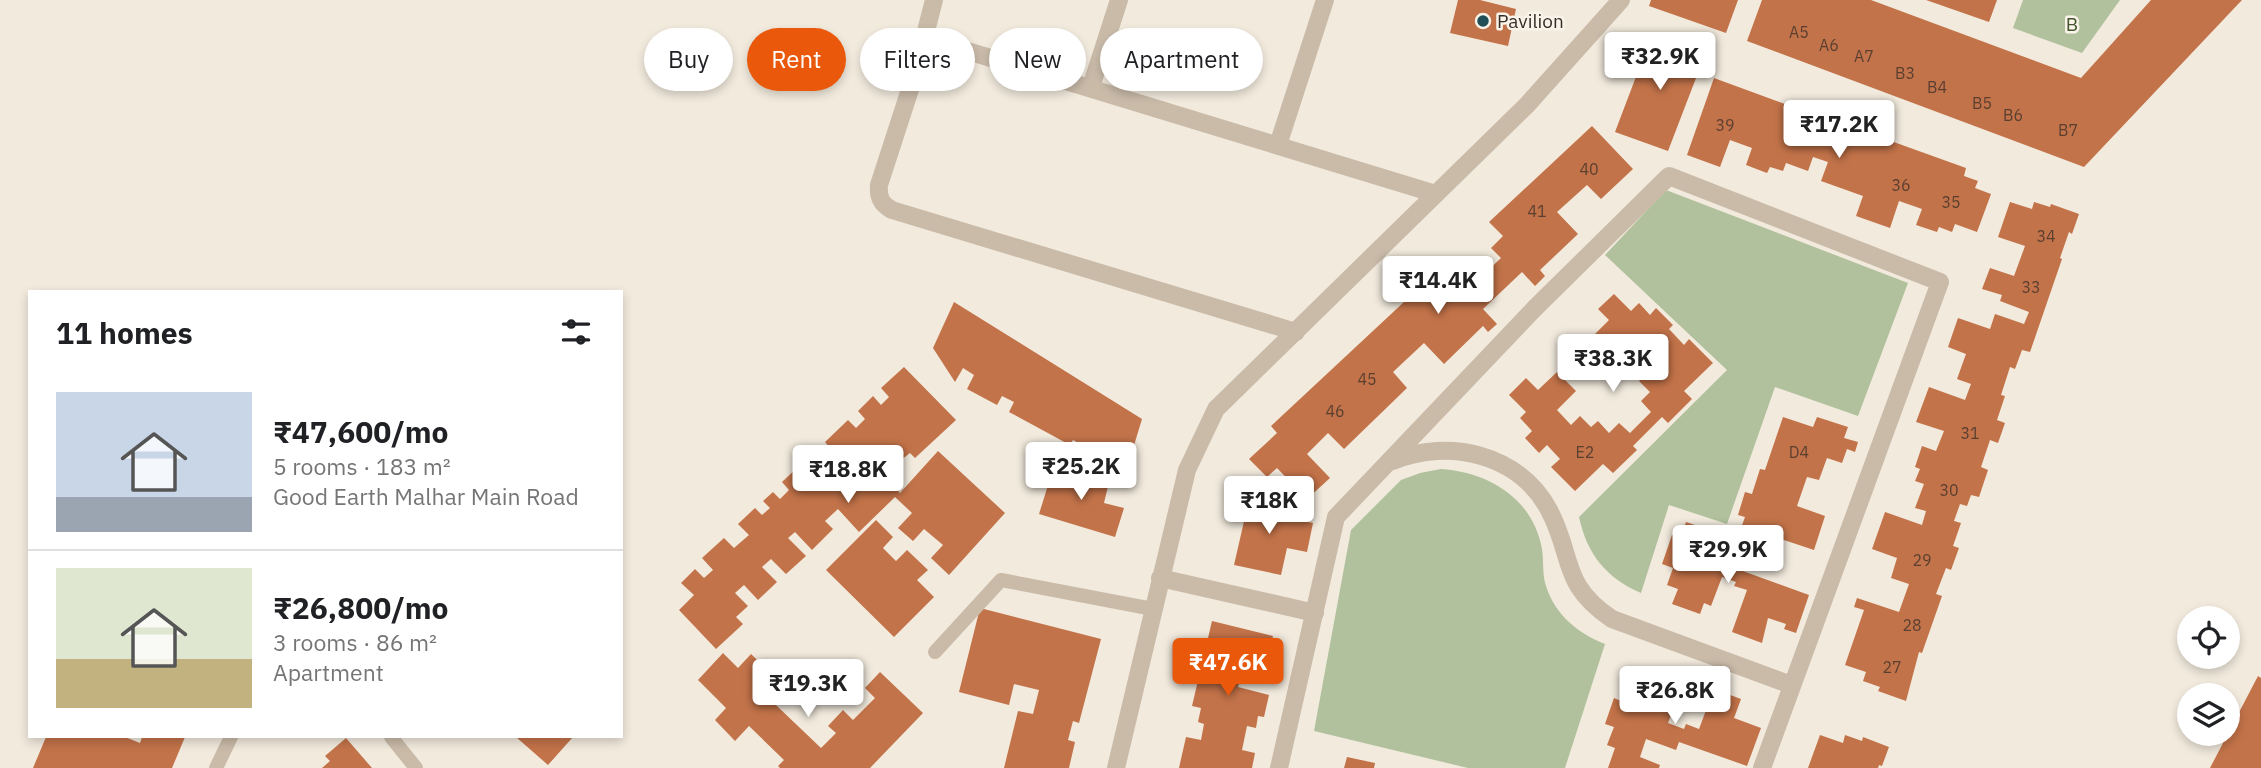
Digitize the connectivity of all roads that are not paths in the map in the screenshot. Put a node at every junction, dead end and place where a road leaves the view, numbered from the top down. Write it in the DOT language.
graph roads {
  1 [pos="934,0"];
  2 [pos="1119,0"];
  3 [pos="1325,0"];
  4 [pos="1621,0"];
  5 [pos="927,28"];
  6 [pos="975,53"];
  7 [pos="1091,87"];
  8 [pos="908,91"];
  9 [pos="1278,145"];
  10 [pos="1436,194"];
  11 [pos="1296,331"];
  12 [pos="1387,463"];
  13 [pos="1160,578"];
  14 [pos="1153,609"];
  15 [pos="1315,613"];
  16 [pos="935,652"];
  17 [pos="1791,685"];
  18 [pos="231,738"];
  19 [pos="392,738"];
  20 [pos="216,768"];
  21 [pos="416,768"];
  22 [pos="1116,768"];
  23 [pos="1279,768"];
  24 [pos="1762,768"];
  1 -- 5 [label="street"];
  2 -- 7 [label="street"];
  3 -- 9 [label="street"];
  4 -- 10 [label="street"];
  6 -- 7 [label="street"];
  7 -- 9 [label="street"];
  8 -- 11 [label="street"];
  9 -- 10 [label="street"];
  10 -- 11 [label="street"];
  11 -- 13 [label="street"];
  12 -- 15 [label="street"];
  12 -- 17 [label="street"];
  12 -- 17 [label="street"];
  13 -- 14 [label="street"];
  13 -- 15 [label="street"];
  14 -- 16 [label="lane"];
  14 -- 22 [label="street"];
  15 -- 23 [label="street"];
  17 -- 24 [label="street"];
  18 -- 20 [label="lane"];
  19 -- 21 [label="lane"];
}
